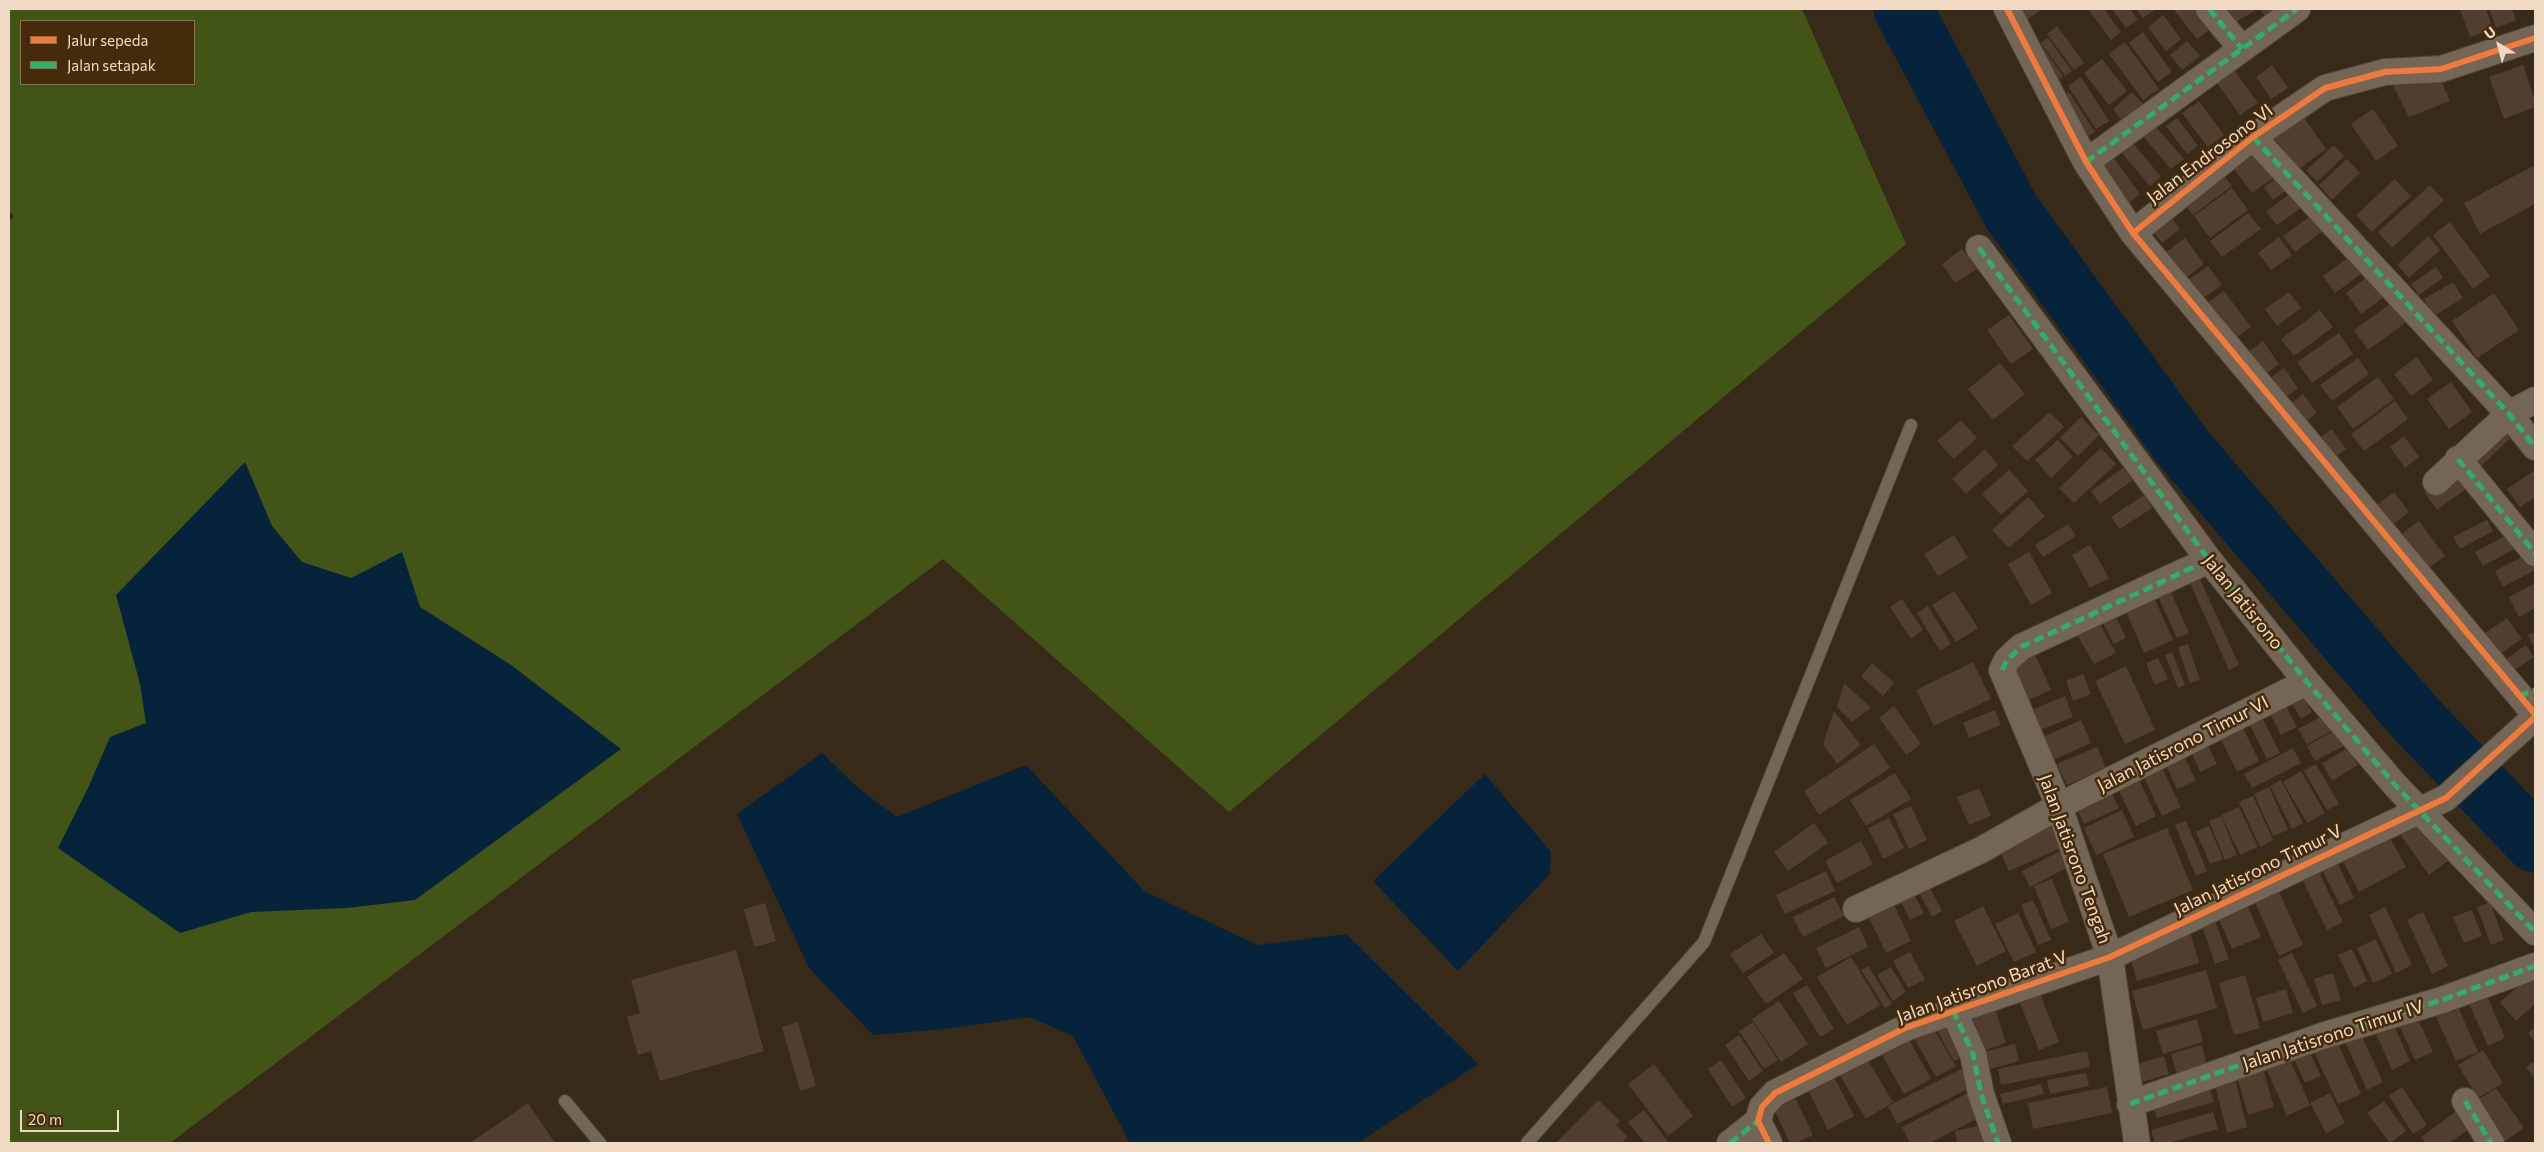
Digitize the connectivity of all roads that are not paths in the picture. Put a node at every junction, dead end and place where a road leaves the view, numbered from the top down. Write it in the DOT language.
graph roads {
  1 [pos="2007,9"];
  2 [pos="2209,9"];
  3 [pos="2297,9"];
  4 [pos="2535,38"];
  5 [pos="2242,49"];
  6 [pos="2252,137"];
  7 [pos="2086,162"];
  8 [pos="2133,232"];
  9 [pos="1979,248"];
  10 [pos="2535,400"];
  11 [pos="2509,414"];
  12 [pos="1911,425"];
  13 [pos="2535,447"];
  14 [pos="2458,459"];
  15 [pos="2436,482"];
  16 [pos="2535,553"];
  17 [pos="2209,560"];
  18 [pos="2307,682"];
  19 [pos="2535,716"];
  20 [pos="2059,806"];
  21 [pos="2419,809"];
  22 [pos="1856,909"];
  23 [pos="2535,932"];
  24 [pos="2110,958"];
  25 [pos="2535,966"];
  26 [pos="1953,1010"];
  27 [pos="565,1101"];
  28 [pos="2465,1101"];
  29 [pos="2130,1104"];
  30 [pos="1763,1124"];
  31 [pos="600,1143"];
  32 [pos="1527,1143"];
  33 [pos="1730,1143"];
  34 [pos="1998,1143"];
  35 [pos="2137,1143"];
  36 [pos="2491,1143"];
  1 -- 7 [label="street"];
  2 -- 5 [label="street"];
  3 -- 5 [label="street"];
  4 -- 6 [label="street, Jalan Endrosono VI"];
  5 -- 7 [label="street"];
  6 -- 8 [label="street, Jalan Endrosono VI"];
  6 -- 11 [label="street"];
  7 -- 8 [label="street"];
  8 -- 19 [label="street"];
  9 -- 17 [label="street, Jalan Jatisrono"];
  10 -- 11 [label="street"];
  11 -- 13 [label="street"];
  11 -- 14 [label="street"];
  12 -- 32 [label="lane"];
  14 -- 15 [label="street"];
  14 -- 16 [label="street"];
  17 -- 18 [label="street, Jalan Jatisrono"];
  17 -- 20 [label="street, Jalan Jatisrono Tengah"];
  18 -- 20 [label="street, Jalan Jatisrono Timur VI"];
  18 -- 21 [label="street, Jalan Jatisrono"];
  19 -- 21 [label="street, Jalan Jatisrono Timur V"];
  20 -- 22 [label="street, Jalan Jatisrono Timur VI"];
  20 -- 24 [label="street, Jalan Jatisrono Tengah"];
  21 -- 23 [label="street, Jalan Jatisrono"];
  21 -- 24 [label="street, Jalan Jatisrono Timur V"];
  24 -- 26 [label="street, Jalan Jatisrono Barat V"];
  24 -- 29 [label="street, Jalan Jatisrono Tengah"];
  25 -- 29 [label="street, Jalan Jatisrono Timur IV"];
  26 -- 30 [label="street, Jalan Jatisrono Barat V"];
  26 -- 34 [label="street"];
  27 -- 31 [label="lane"];
  28 -- 36 [label="street"];
  29 -- 35 [label="street, Jalan Jatisrono Tengah"];
  30 -- 33 [label="street, Jalan Jatisrono Barat V"];
}
